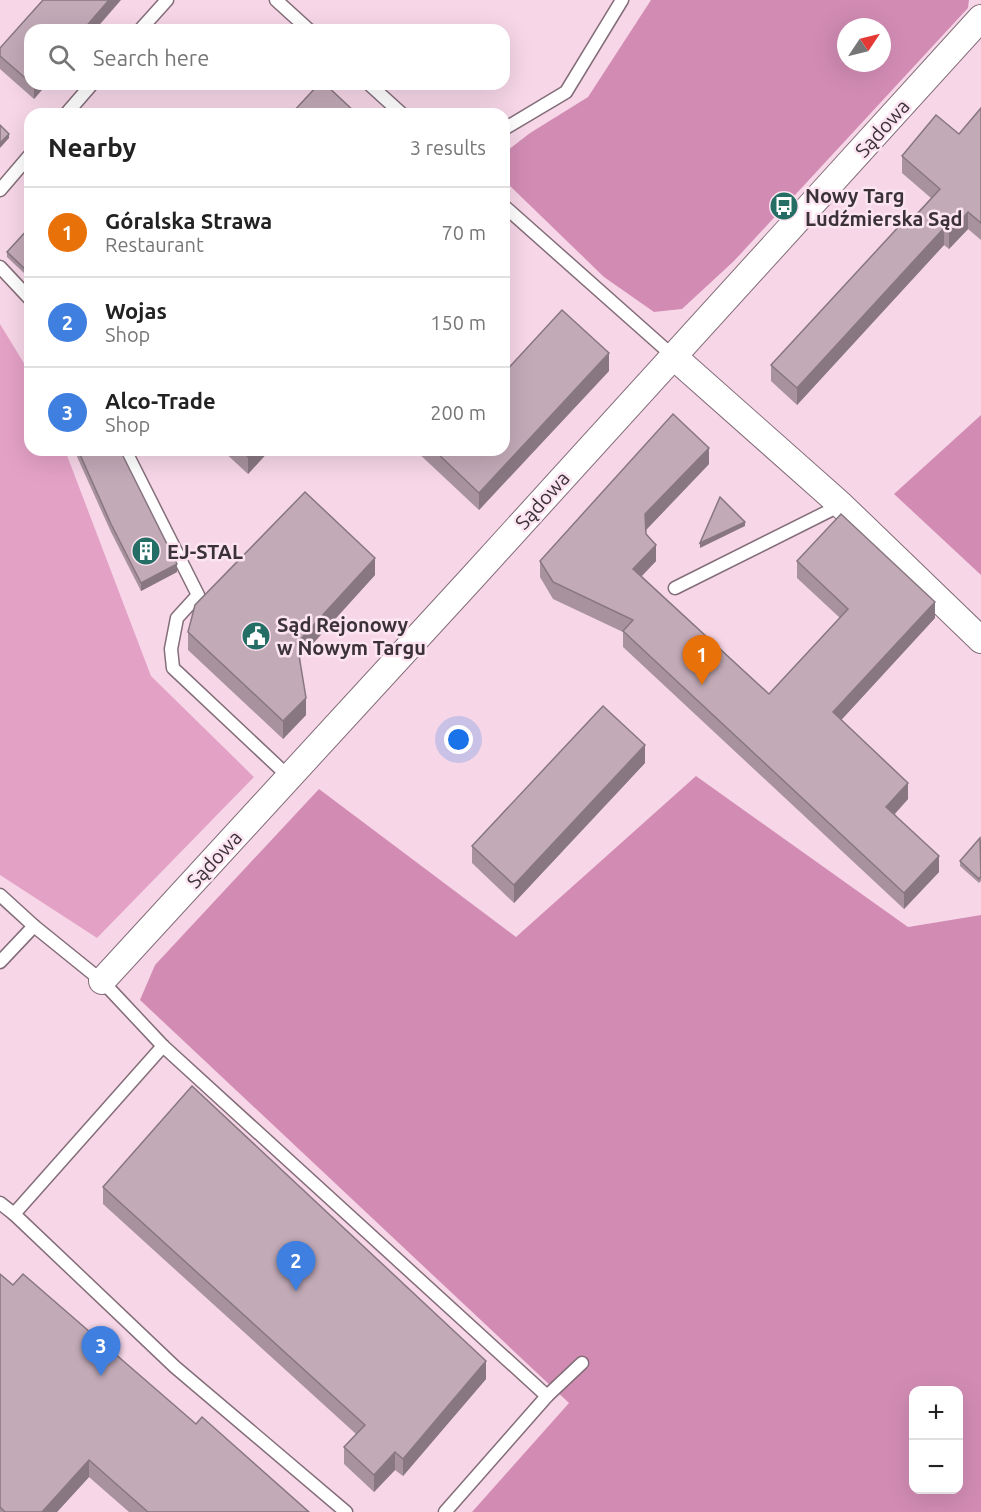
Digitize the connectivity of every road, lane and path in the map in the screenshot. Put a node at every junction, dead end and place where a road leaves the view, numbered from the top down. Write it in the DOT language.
graph roads {
  1 [pos="167,0"];
  2 [pos="276,0"];
  3 [pos="622,0"];
  4 [pos="981,18"];
  5 [pos="145,24"];
  6 [pos="302,24"];
  7 [pos="87,90"];
  8 [pos="376,90"];
  9 [pos="71,108"];
  10 [pos="395,108"];
  11 [pos="510,125"];
  12 [pos="24,162"];
  13 [pos="0,190"];
  14 [pos="510,211"];
  15 [pos="0,267"];
  16 [pos="24,293"];
  17 [pos="673,356"];
  18 [pos="128,456"];
  19 [pos="841,505"];
  20 [pos="675,588"];
  21 [pos="981,640"];
  22 [pos="290,777"];
  23 [pos="0,895"];
  24 [pos="34,926"];
  25 [pos="0,962"];
  26 [pos="102,981"];
  27 [pos="163,1046"];
  28 [pos="0,1203"];
  29 [pos="14,1214"];
  30 [pos="582,1363"];
  31 [pos="547,1396"];
  32 [pos="346,1512"];
  33 [pos="446,1512"];
  1 -- 5 [label="lane"];
  2 -- 6 [label="lane"];
  3 -- 11 [label="lane"];
  4 -- 17 [label="street, Sądowa"];
  7 -- 9 [label="lane"];
  8 -- 10 [label="lane"];
  12 -- 13 [label="lane"];
  14 -- 17 [label="lane"];
  15 -- 16 [label="lane"];
  17 -- 19 [label="street"];
  17 -- 22 [label="street, Sądowa"];
  18 -- 22 [label="lane"];
  19 -- 20 [label="lane"];
  19 -- 21 [label="street"];
  22 -- 26 [label="street, Sądowa"];
  23 -- 24 [label="lane"];
  24 -- 25 [label="lane"];
  24 -- 26 [label="lane"];
  26 -- 27 [label="lane"];
  27 -- 29 [label="lane"];
  27 -- 31 [label="lane"];
  28 -- 29 [label="lane"];
  29 -- 32 [label="lane"];
  30 -- 31 [label="lane"];
  31 -- 33 [label="lane"];
}
